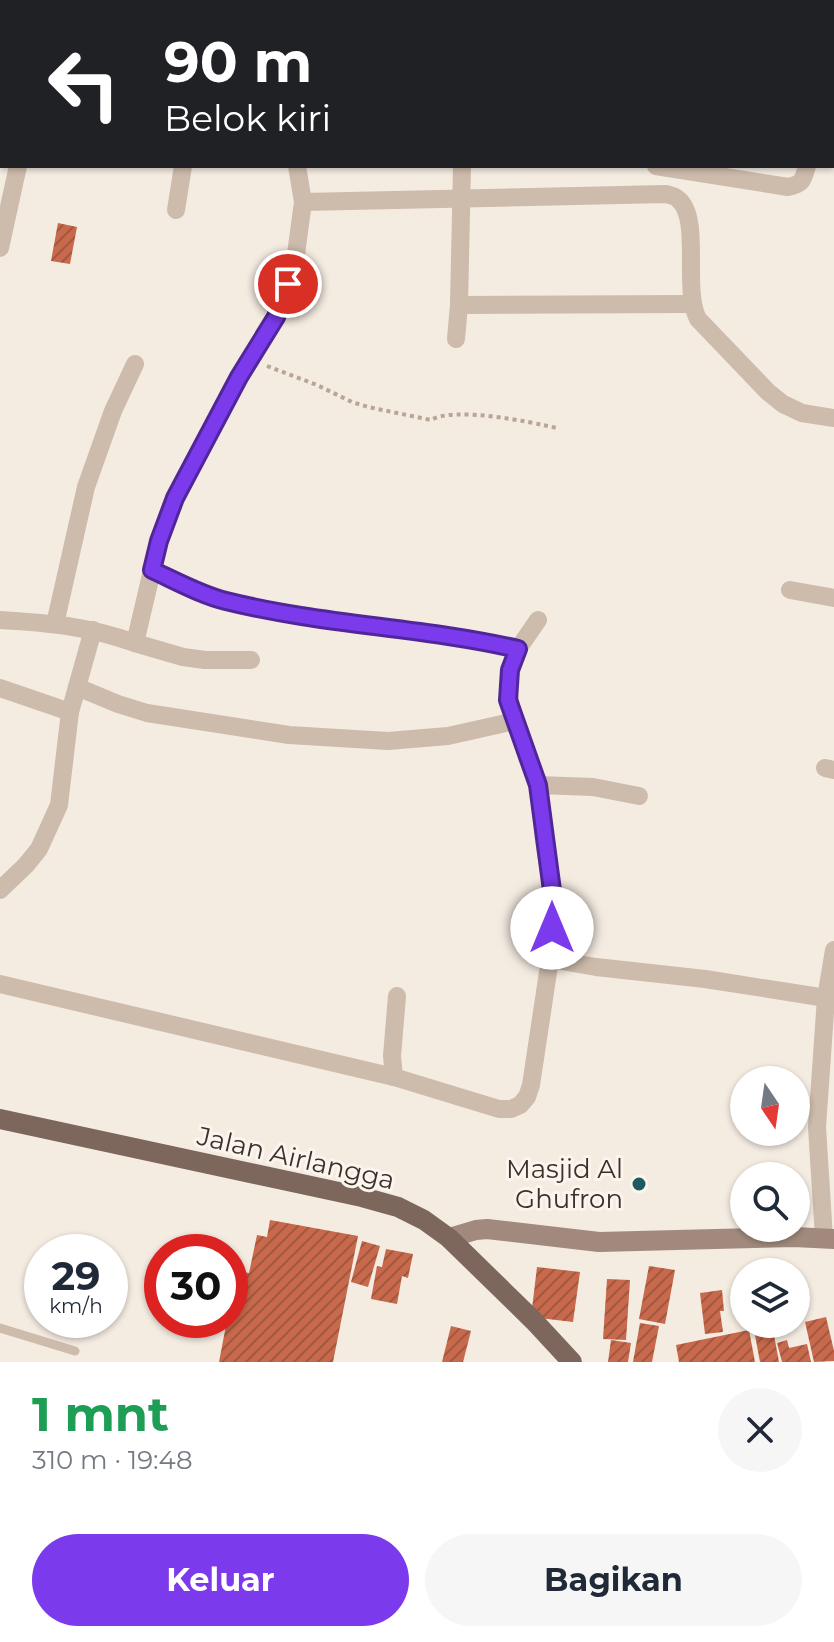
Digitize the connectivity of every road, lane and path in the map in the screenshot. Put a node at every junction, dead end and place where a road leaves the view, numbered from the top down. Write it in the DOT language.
graph roads {
  1 [pos="23,168"];
  2 [pos="183,168"];
  3 [pos="297,168"];
  4 [pos="462,168"];
  5 [pos="669,168"];
  6 [pos="806,168"];
  7 [pos="6,192"];
  8 [pos="462,200"];
  9 [pos="303,202"];
  10 [pos="176,210"];
  11 [pos="0,248"];
  12 [pos="692,304"];
  13 [pos="459,305"];
  14 [pos="456,339"];
  15 [pos="250,360"];
  16 [pos="135,364"];
  17 [pos="834,418"];
  18 [pos="557,428"];
  19 [pos="152,570"];
  20 [pos="790,590"];
  21 [pos="834,598"];
  22 [pos="0,620"];
  23 [pos="538,620"];
  24 [pos="55,624"];
  25 [pos="93,630"];
  26 [pos="135,643"];
  27 [pos="518,649"];
  28 [pos="251,660"];
  29 [pos="77,687"];
  30 [pos="0,688"];
  31 [pos="70,712"];
  32 [pos="515,721"];
  33 [pos="538,785"];
  34 [pos="639,796"];
  35 [pos="0,890"];
  36 [pos="834,950"];
  37 [pos="550,959"];
  38 [pos="0,984"];
  39 [pos="397,996"];
  40 [pos="826,998"];
  41 [pos="394,1077"];
  42 [pos="0,1119"];
  43 [pos="449,1238"];
  44 [pos="829,1238"];
  45 [pos="0,1328"];
  46 [pos="75,1351"];
  47 [pos="572,1362"];
  1 -- 7 [label="street"];
  2 -- 10 [label="street"];
  3 -- 9 [label="street"];
  4 -- 8 [label="street"];
  5 -- 6 [label="street"];
  7 -- 11 [label="street"];
  8 -- 9 [label="street"];
  8 -- 12 [label="street"];
  8 -- 13 [label="street"];
  9 -- 15 [label="street"];
  12 -- 13 [label="street"];
  12 -- 17 [label="street"];
  13 -- 14 [label="street"];
  15 -- 18 [label="path"];
  15 -- 19 [label="street"];
  16 -- 24 [label="street"];
  19 -- 26 [label="street"];
  19 -- 27 [label="street"];
  20 -- 21 [label="street"];
  22 -- 24 [label="street"];
  23 -- 27 [label="street"];
  24 -- 25 [label="street"];
  25 -- 26 [label="street"];
  25 -- 29 [label="street"];
  26 -- 28 [label="street"];
  27 -- 32 [label="street"];
  29 -- 31 [label="street"];
  29 -- 32 [label="street"];
  30 -- 31 [label="street"];
  31 -- 35 [label="street"];
  32 -- 33 [label="street"];
  33 -- 34 [label="street"];
  33 -- 37 [label="street"];
  36 -- 40 [label="street"];
  37 -- 40 [label="street"];
  37 -- 41 [label="street"];
  38 -- 41 [label="street"];
  39 -- 41 [label="street"];
  40 -- 44 [label="street"];
  42 -- 43 [label="main road, Jalan Airlangga"];
  43 -- 44 [label="street"];
  43 -- 47 [label="main road, Jalan Airlangga"];
  45 -- 46 [label="lane"];
}
